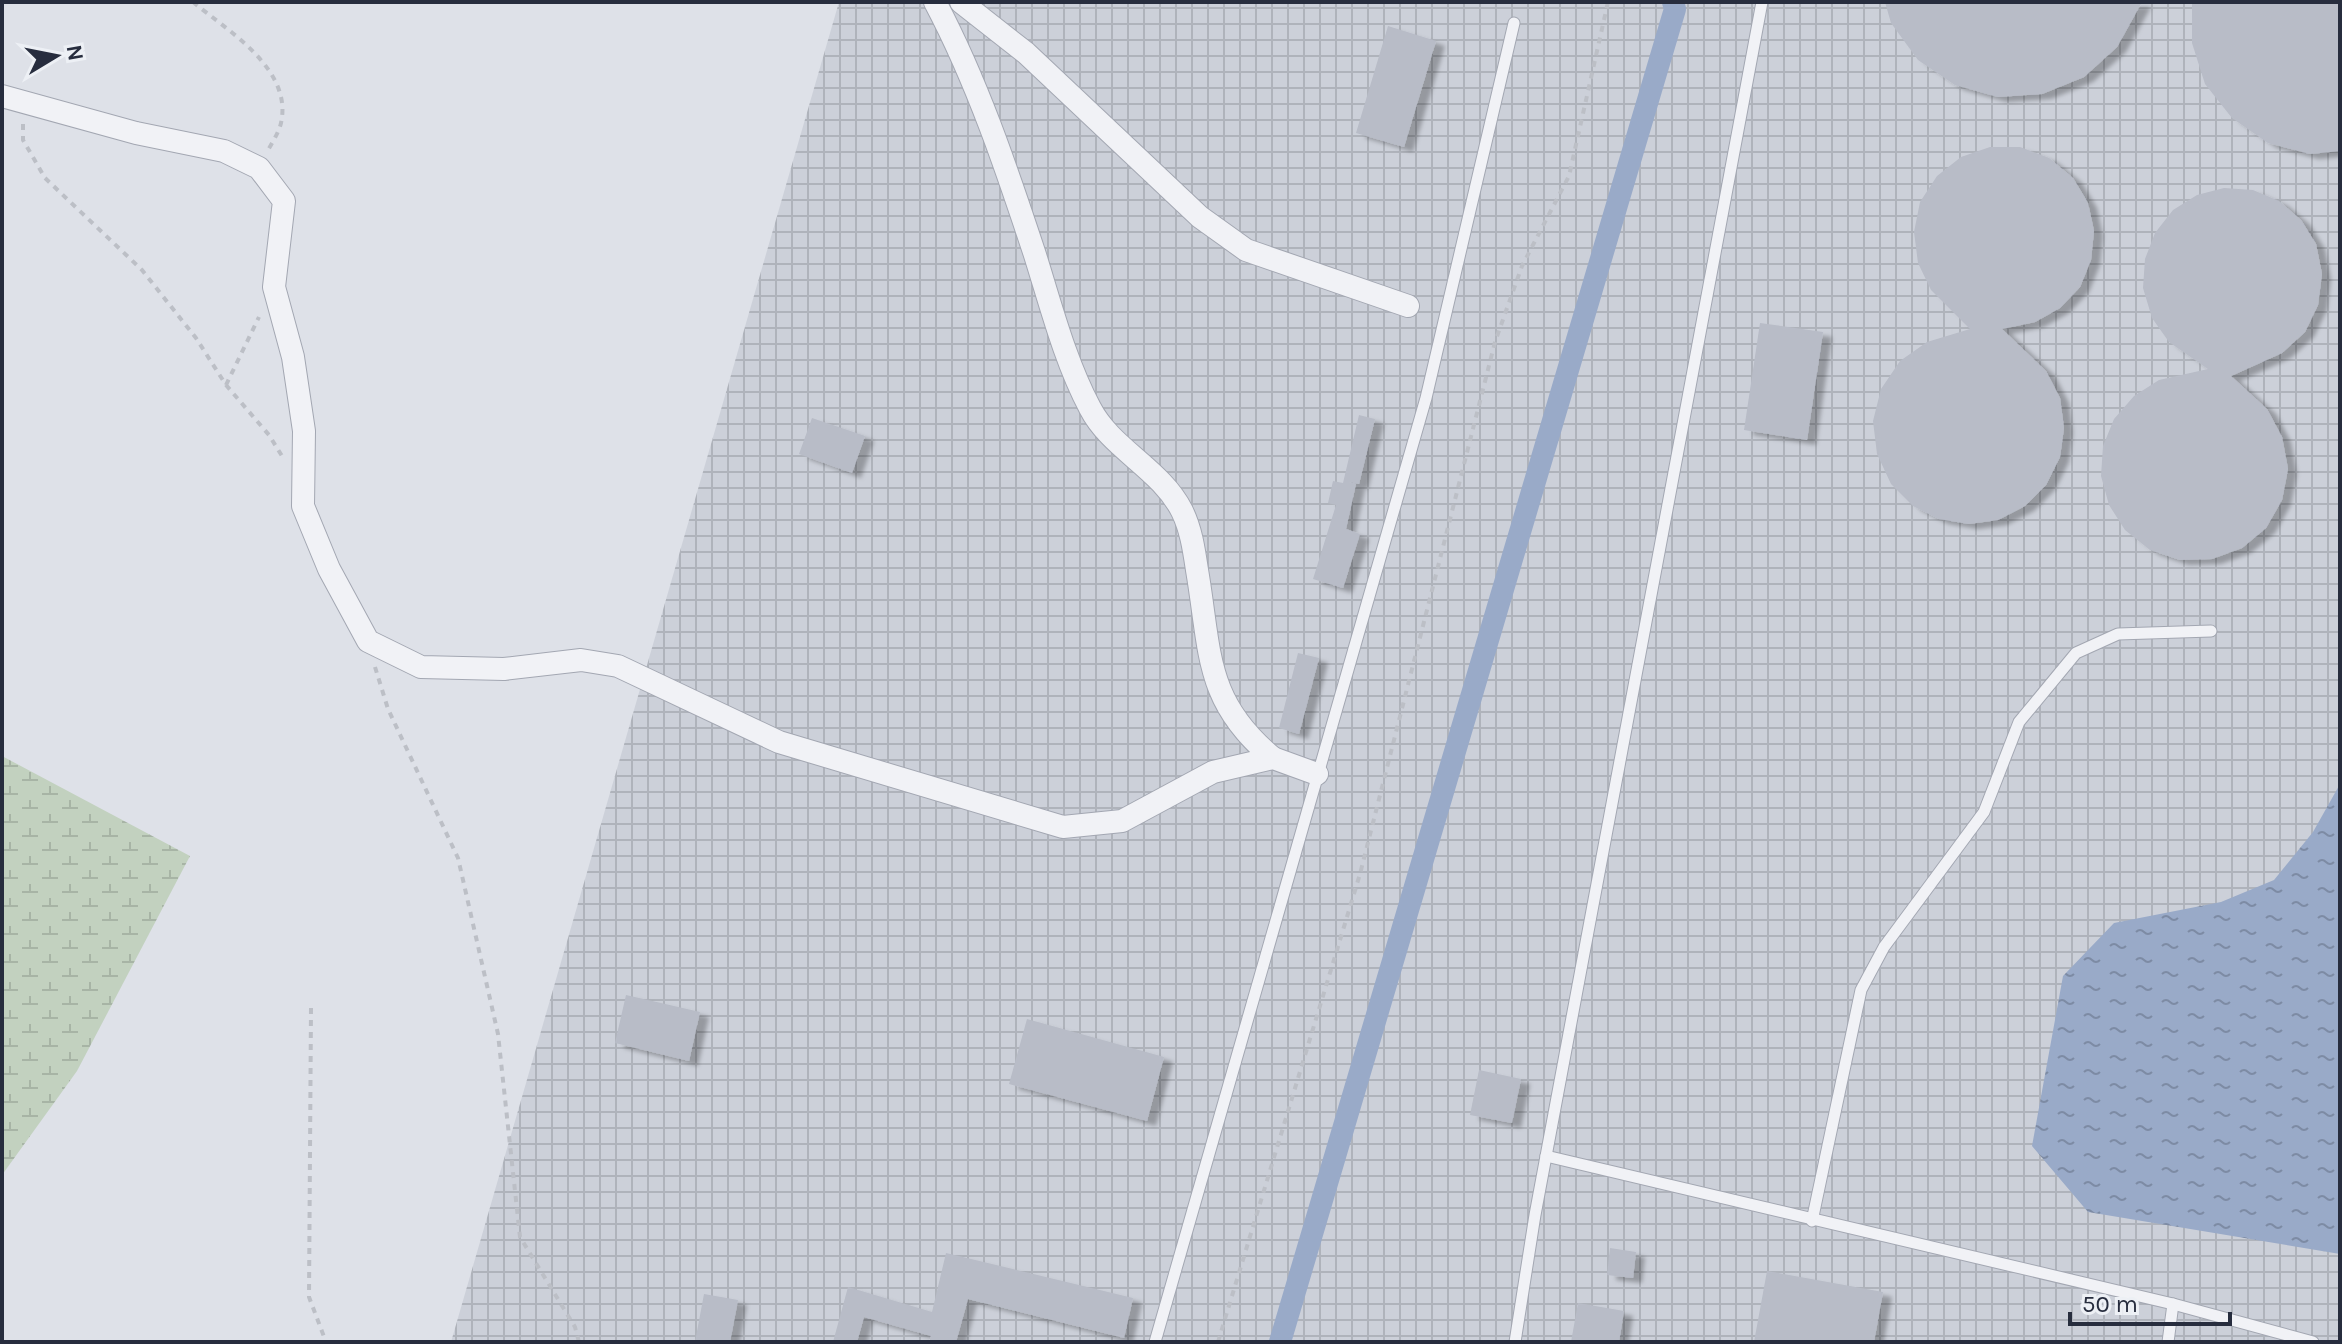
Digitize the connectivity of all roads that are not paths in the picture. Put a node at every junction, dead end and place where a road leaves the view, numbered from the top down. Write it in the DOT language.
graph roads {
  1 [pos="935,2"];
  2 [pos="961,2"];
  3 [pos="1762,2"];
  4 [pos="1514,23"];
  5 [pos="12,99"];
  6 [pos="1408,306"];
  7 [pos="2211,631"];
  8 [pos="1273,758"];
  9 [pos="1317,774"];
  10 [pos="1546,1156"];
  11 [pos="1812,1221"];
  12 [pos="2173,1304"];
  13 [pos="1155,1342"];
  14 [pos="1515,1342"];
  15 [pos="2168,1342"];
  16 [pos="2313,1342"];
  1 -- 8 [label="street"];
  2 -- 6 [label="street"];
  3 -- 10 [label="lane"];
  4 -- 9 [label="lane"];
  5 -- 8 [label="street"];
  7 -- 11 [label="lane"];
  8 -- 9 [label="street"];
  9 -- 13 [label="lane"];
  10 -- 11 [label="lane"];
  10 -- 14 [label="lane"];
  11 -- 12 [label="lane"];
  12 -- 15 [label="lane"];
  12 -- 16 [label="lane"];
}
